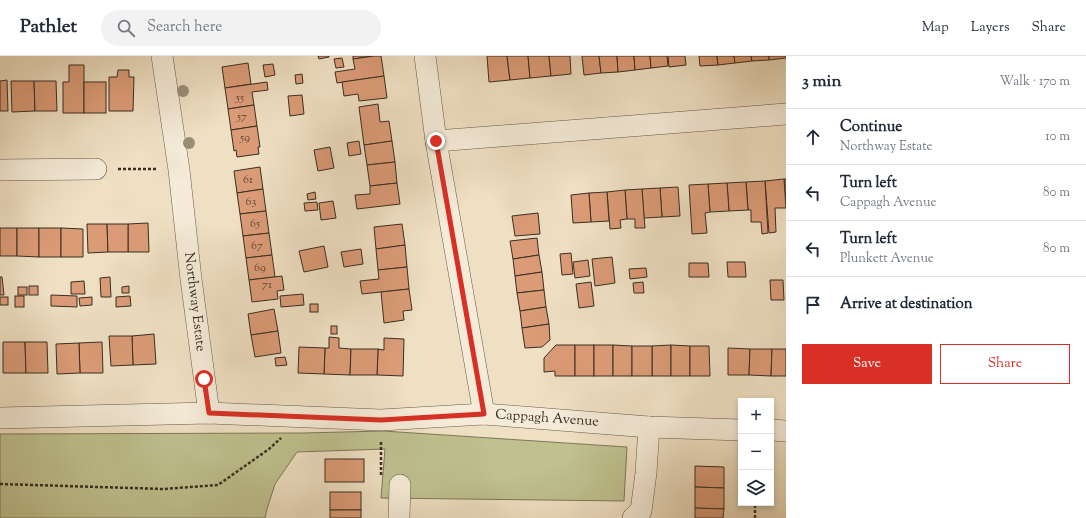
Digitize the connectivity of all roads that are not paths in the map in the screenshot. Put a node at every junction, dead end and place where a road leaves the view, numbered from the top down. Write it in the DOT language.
graph roads {
  1 [pos="162,56"];
  2 [pos="425,56"];
  3 [pos="786,114"];
  4 [pos="436,141"];
  5 [pos="96,169"];
  6 [pos="0,170"];
  7 [pos="209,413"];
  8 [pos="484,414"];
  9 [pos="0,418"];
  10 [pos="648,427"];
  11 [pos="738,430"];
  12 [pos="774,430"];
  13 [pos="786,431"];
  14 [pos="400,485"];
  15 [pos="399,518"];
  16 [pos="633,518"];
  1 -- 7 [label="street, Northway Estate"];
  2 -- 4 [label="street"];
  3 -- 4 [label="street"];
  4 -- 8 [label="street"];
  5 -- 6 [label="street"];
  7 -- 8 [label="street, Cappagh Avenue"];
  7 -- 9 [label="street"];
  8 -- 10 [label="street, Cappagh Avenue"];
  10 -- 11 [label="street, Cappagh Avenue"];
  10 -- 16 [label="street"];
  12 -- 13 [label="street"];
  14 -- 15 [label="street"];
}
